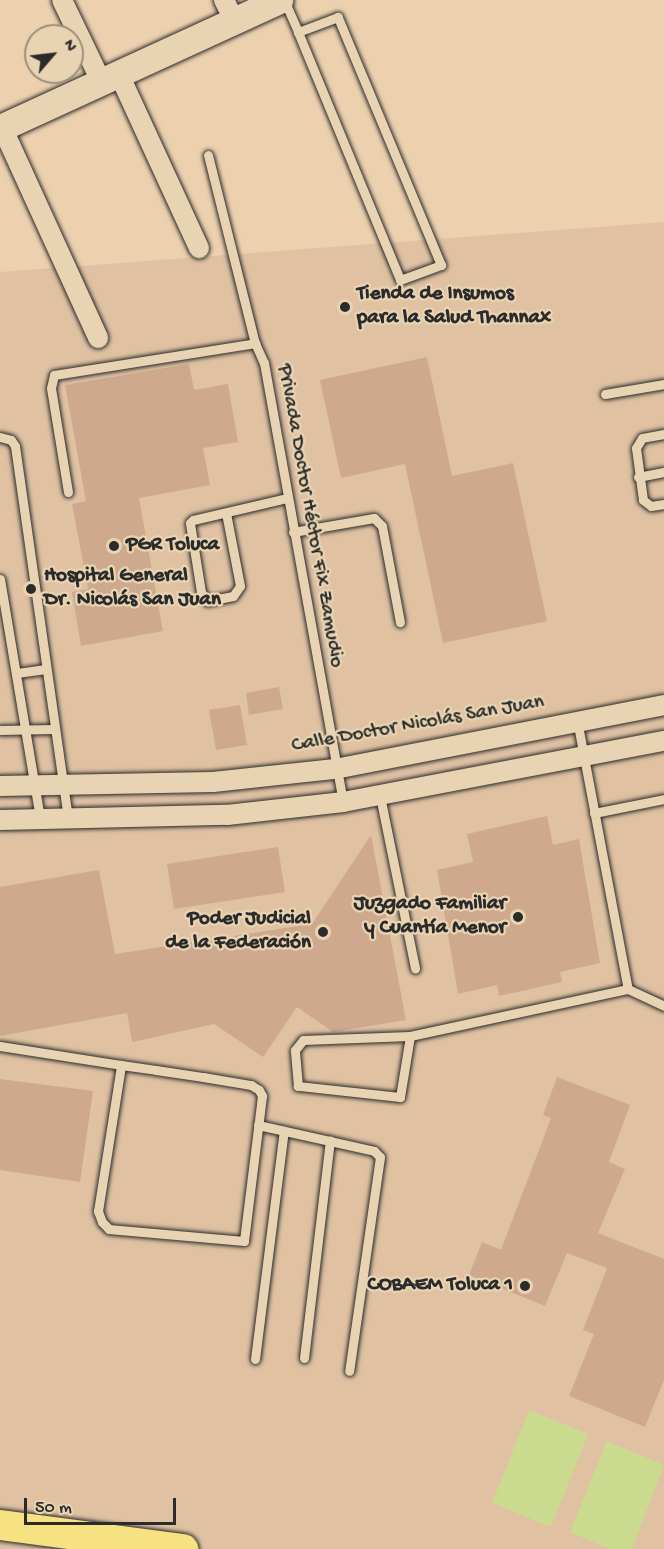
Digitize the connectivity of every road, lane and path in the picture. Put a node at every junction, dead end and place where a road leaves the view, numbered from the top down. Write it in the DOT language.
graph roads {
  1 [pos="62,0"];
  2 [pos="279,0"];
  3 [pos="284,0"];
  4 [pos="229,10"];
  5 [pos="298,32"];
  6 [pos="109,76"];
  7 [pos="1,128"];
  8 [pos="208,155"];
  9 [pos="199,248"];
  10 [pos="98,338"];
  11 [pos="255,343"];
  12 [pos="664,384"];
  13 [pos="605,394"];
  14 [pos="664,435"];
  15 [pos="0,437"];
  16 [pos="664,472"];
  17 [pos="638,477"];
  18 [pos="68,492"];
  19 [pos="287,498"];
  20 [pos="664,504"];
  21 [pos="226,513"];
  22 [pos="293,532"];
  23 [pos="0,579"];
  24 [pos="400,622"];
  25 [pos="46,669"];
  26 [pos="17,674"];
  27 [pos="664,705"];
  28 [pos="577,720"];
  29 [pos="26,726"];
  30 [pos="54,729"];
  31 [pos="0,730"];
  32 [pos="664,741"];
  33 [pos="583,755"];
  34 [pos="335,769"];
  35 [pos="0,786"];
  36 [pos="36,786"];
  37 [pos="64,787"];
  38 [pos="380,796"];
  39 [pos="664,799"];
  40 [pos="343,802"];
  41 [pos="594,813"];
  42 [pos="0,820"];
  43 [pos="40,820"];
  44 [pos="68,821"];
  45 [pos="415,968"];
  46 [pos="628,989"];
  47 [pos="664,1006"];
  48 [pos="410,1036"];
  49 [pos="0,1046"];
  50 [pos="121,1065"];
  51 [pos="258,1125"];
  52 [pos="284,1131"];
  53 [pos="330,1141"];
  54 [pos="304,1358"];
  55 [pos="255,1359"];
  56 [pos="349,1371"];
  57 [pos="0,1525"];
  58 [pos="183,1549"];
  1 -- 6 [label="street"];
  2 -- 4 [label="street"];
  3 -- 5 [label="lane"];
  4 -- 6 [label="street"];
  5 -- 5 [label="lane"];
  6 -- 7 [label="street"];
  6 -- 9 [label="street"];
  7 -- 10 [label="street"];
  8 -- 11 [label="lane"];
  11 -- 18 [label="lane, Privada Doctor Héctor Fix Zamudio"];
  11 -- 19 [label="lane, Privada Doctor Héctor Fix Zamudio"];
  12 -- 13 [label="lane"];
  14 -- 17 [label="lane"];
  15 -- 25 [label="lane"];
  16 -- 17 [label="lane"];
  17 -- 20 [label="lane"];
  19 -- 21 [label="lane"];
  19 -- 22 [label="lane, Privada Doctor Héctor Fix Zamudio"];
  21 -- 21 [label="lane"];
  22 -- 24 [label="lane"];
  22 -- 34 [label="lane, Privada Doctor Héctor Fix Zamudio"];
  23 -- 26 [label="lane"];
  25 -- 26 [label="lane"];
  25 -- 30 [label="lane"];
  26 -- 29 [label="lane"];
  27 -- 28 [label="street, Calle Doctor Nicolás San Juan"];
  28 -- 33 [label="lane"];
  28 -- 34 [label="street, Calle Doctor Nicolás San Juan"];
  29 -- 30 [label="lane"];
  29 -- 31 [label="lane"];
  29 -- 36 [label="lane"];
  30 -- 37 [label="lane"];
  32 -- 33 [label="street"];
  33 -- 38 [label="street"];
  33 -- 41 [label="lane"];
  34 -- 37 [label="street, Calle Doctor Nicolás San Juan"];
  34 -- 40 [label="lane, Privada Doctor Héctor Fix Zamudio"];
  35 -- 36 [label="street, Calle Doctor Nicolás San Juan"];
  36 -- 37 [label="street, Calle Doctor Nicolás San Juan"];
  36 -- 43 [label="lane"];
  37 -- 44 [label="lane"];
  38 -- 40 [label="street"];
  38 -- 45 [label="lane"];
  39 -- 41 [label="lane"];
  40 -- 44 [label="street"];
  41 -- 46 [label="lane"];
  42 -- 43 [label="street"];
  43 -- 44 [label="street"];
  46 -- 47 [label="lane"];
  46 -- 48 [label="lane"];
  48 -- 48 [label="lane"];
  49 -- 50 [label="lane"];
  50 -- 51 [label="lane"];
  50 -- 51 [label="lane"];
  51 -- 52 [label="lane"];
  52 -- 53 [label="lane"];
  52 -- 55 [label="lane"];
  53 -- 54 [label="lane"];
  53 -- 56 [label="lane"];
  57 -- 58 [label="main road"];
}
